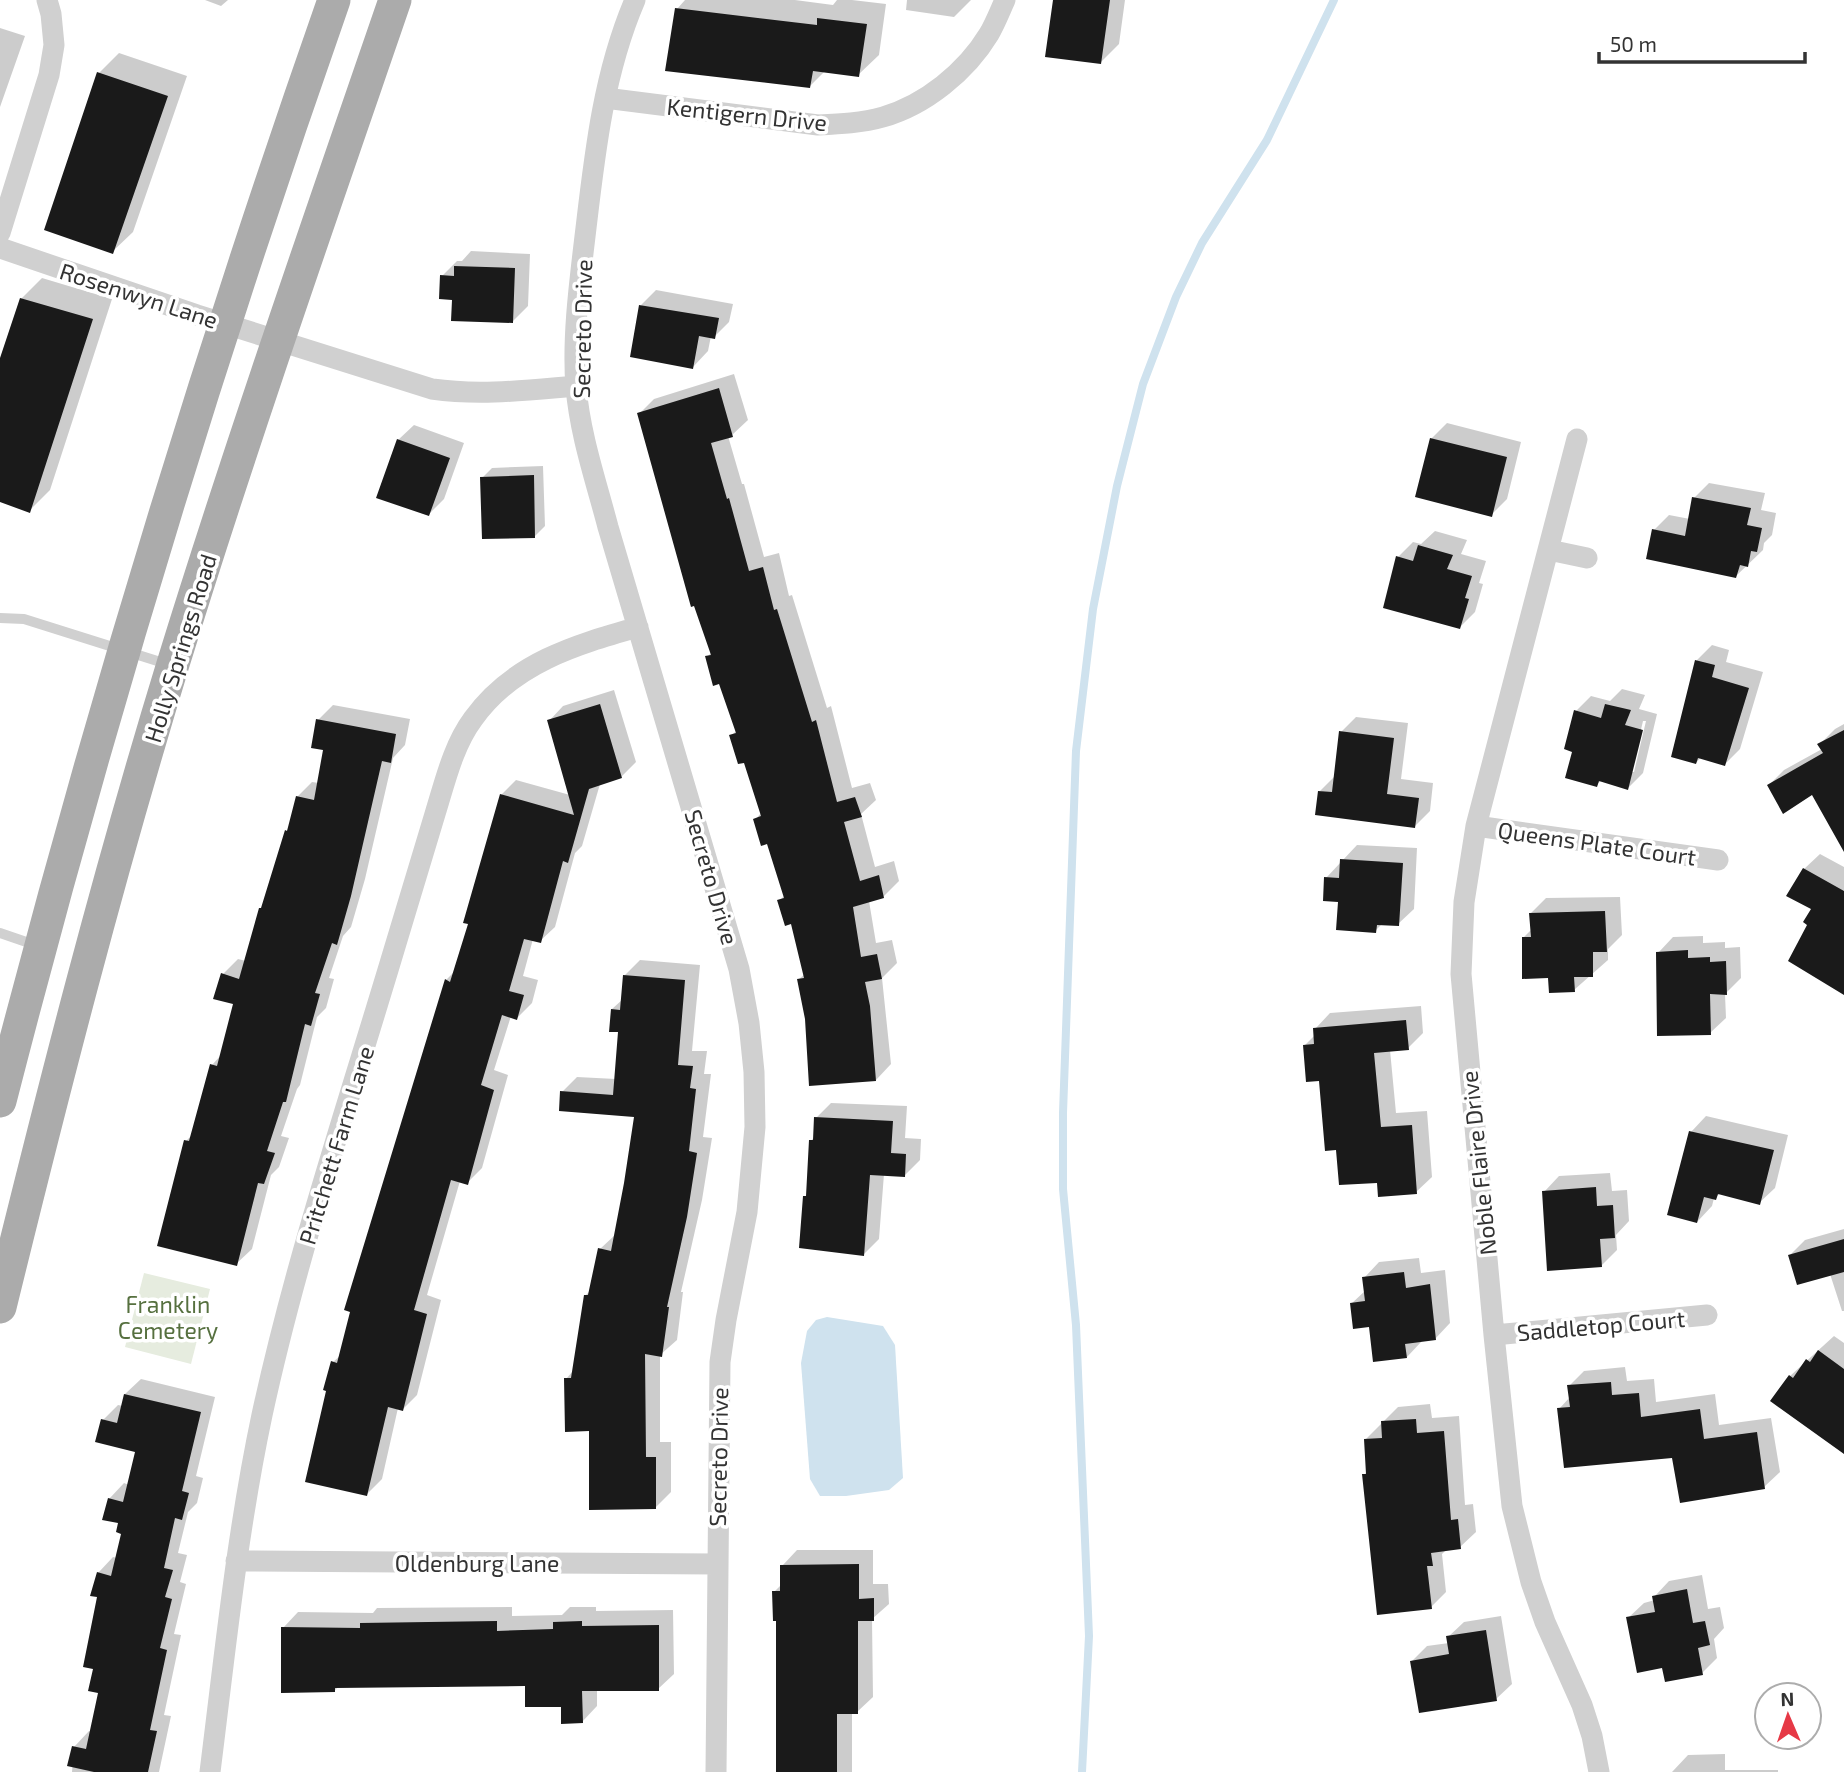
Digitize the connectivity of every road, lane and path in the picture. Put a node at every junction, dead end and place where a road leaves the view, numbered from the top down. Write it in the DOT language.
graph roads {
  1 [pos="47,0"];
  2 [pos="334,0"];
  3 [pos="395,0"];
  4 [pos="635,0"];
  5 [pos="1005,0"];
  6 [pos="605,98"];
  7 [pos="0,233"];
  8 [pos="0,248"];
  9 [pos="223,322"];
  10 [pos="279,340"];
  11 [pos="576,386"];
  12 [pos="1577,439"];
  13 [pos="1549,550"];
  14 [pos="1587,558"];
  15 [pos="0,618"];
  16 [pos="638,627"];
  17 [pos="125,651"];
  18 [pos="173,666"];
  19 [pos="1476,826"];
  20 [pos="1718,860"];
  21 [pos="0,933"];
  22 [pos="41,947"];
  23 [pos="2,1082"];
  24 [pos="0,1307"];
  25 [pos="1707,1315"];
  26 [pos="1494,1335"];
  27 [pos="236,1561"];
  28 [pos="717,1564"];
  29 [pos="209,1772"];
  30 [pos="716,1772"];
  31 [pos="1599,1772"];
  1 -- 7 [label="street"];
  2 -- 9 [label="main road"];
  3 -- 10 [label="main road, Holly Springs Road"];
  4 -- 6 [label="street, Secreto Drive"];
  5 -- 6 [label="street, Kentigern Drive"];
  6 -- 11 [label="street, Secreto Drive"];
  8 -- 9 [label="street, Rosenwyn Lane"];
  9 -- 10 [label="street, Rosenwyn Lane"];
  9 -- 17 [label="main road"];
  10 -- 11 [label="street, Rosenwyn Lane"];
  10 -- 18 [label="main road, Holly Springs Road"];
  11 -- 16 [label="street, Secreto Drive"];
  12 -- 13 [label="street, Noble Flaire Drive"];
  13 -- 14 [label="street"];
  13 -- 19 [label="street, Noble Flaire Drive"];
  15 -- 17 [label="lane"];
  16 -- 27 [label="street, Pritchett Farm Lane"];
  16 -- 28 [label="street, Secreto Drive"];
  17 -- 18 [label="lane"];
  17 -- 22 [label="main road"];
  18 -- 24 [label="main road, Holly Springs Road"];
  19 -- 20 [label="street, Queens Plate Court"];
  19 -- 26 [label="street, Noble Flaire Drive"];
  21 -- 22 [label="lane"];
  22 -- 23 [label="main road"];
  25 -- 26 [label="street, Saddletop Court"];
  26 -- 31 [label="street, Noble Flaire Drive"];
  27 -- 28 [label="street, Oldenburg Lane"];
  27 -- 29 [label="street, Pritchett Farm Lane"];
  28 -- 30 [label="street, Secreto Drive"];
}
